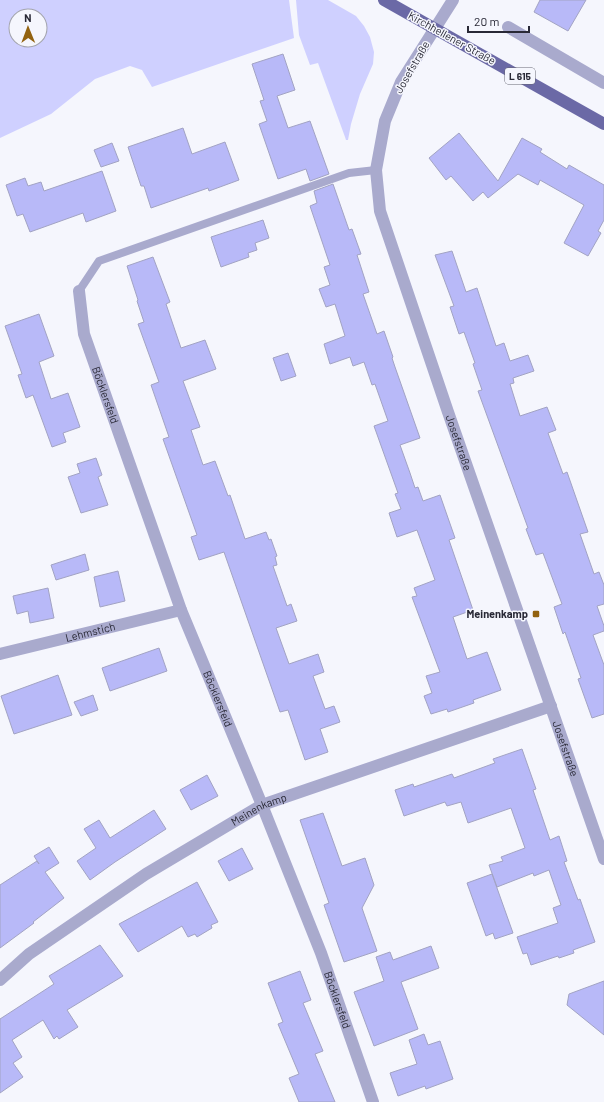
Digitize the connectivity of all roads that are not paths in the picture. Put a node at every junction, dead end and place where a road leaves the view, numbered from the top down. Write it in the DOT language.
graph roads {
  1 [pos="384,0"];
  2 [pos="453,0"];
  3 [pos="508,27"];
  4 [pos="435,28"];
  5 [pos="604,83"];
  6 [pos="604,124"];
  7 [pos="376,170"];
  8 [pos="79,291"];
  9 [pos="181,610"];
  10 [pos="0,654"];
  11 [pos="551,706"];
  12 [pos="262,805"];
  13 [pos="604,859"];
  14 [pos="0,980"];
  15 [pos="372,1102"];
  1 -- 4 [label="main road, Kirchhellener Straße / L 615"];
  2 -- 4 [label="street, Josefstraße"];
  3 -- 5 [label="street"];
  4 -- 6 [label="main road, Kirchhellener Straße / L 615"];
  4 -- 7 [label="street, Josefstraße"];
  7 -- 8 [label="lane"];
  7 -- 11 [label="street, Josefstraße"];
  8 -- 9 [label="street, Böcklersfeld"];
  9 -- 10 [label="street, Lehmstich"];
  9 -- 12 [label="street, Böcklersfeld"];
  11 -- 12 [label="street, Meinenkamp"];
  11 -- 13 [label="street, Josefstraße"];
  12 -- 14 [label="street, Meinenkamp"];
  12 -- 15 [label="street, Böcklersfeld"];
}
